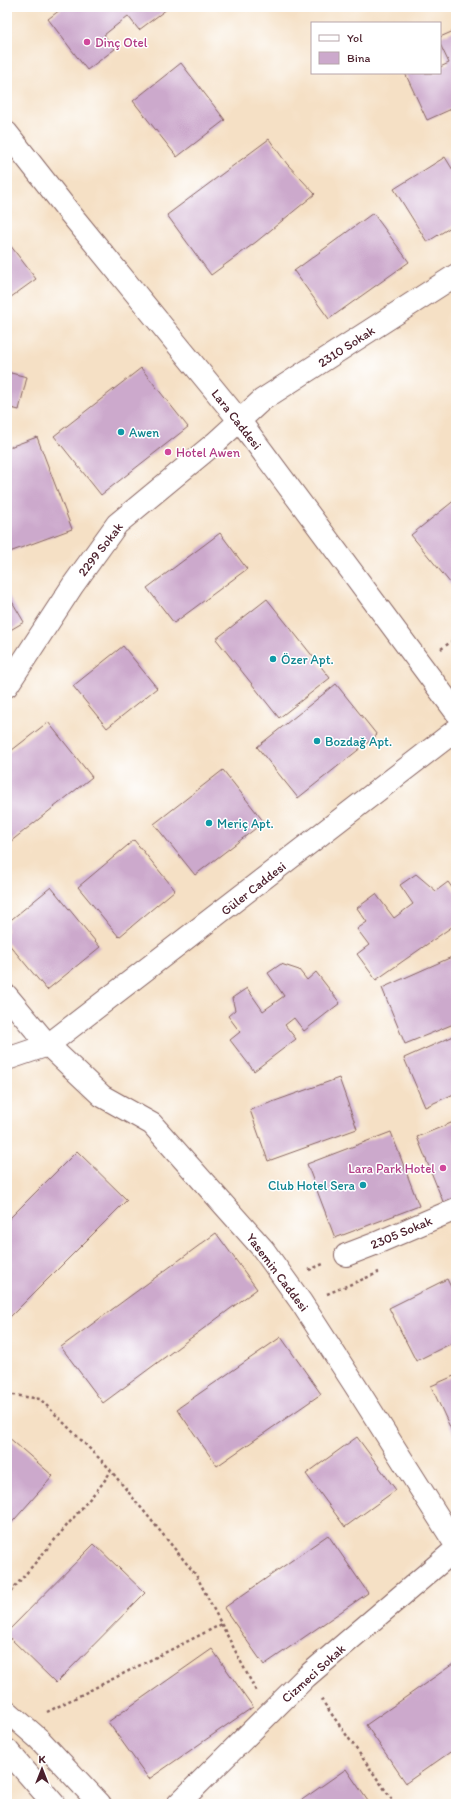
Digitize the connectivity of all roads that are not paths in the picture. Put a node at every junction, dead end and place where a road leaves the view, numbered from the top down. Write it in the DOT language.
graph roads {
  1 [pos="7,133"];
  2 [pos="456,275"];
  3 [pos="240,420"];
  4 [pos="7,686"];
  5 [pos="456,712"];
  6 [pos="456,730"];
  7 [pos="7,996"];
  8 [pos="48,1045"];
  9 [pos="10,1054"];
  10 [pos="456,1209"];
  11 [pos="346,1255"];
  12 [pos="456,1545"];
  13 [pos="456,1549"];
  14 [pos="15,1717"];
  15 [pos="7,1750"];
  16 [pos="54,1804"];
  17 [pos="100,1804"];
  18 [pos="178,1804"];
  1 -- 3 [label="street, Lara Caddesi"];
  2 -- 3 [label="street, 2310 Sokak"];
  3 -- 4 [label="street, 2299 Sokak"];
  3 -- 5 [label="street, Lara Caddesi"];
  6 -- 8 [label="street, Güler Caddesi"];
  7 -- 8 [label="street, Yasemin Caddesi"];
  8 -- 9 [label="street, Güler Caddesi"];
  8 -- 12 [label="street, Yasemin Caddesi"];
  10 -- 11 [label="street, 2305 Sokak"];
  13 -- 18 [label="street, Cizmeci Sokak"];
  14 -- 17 [label="street"];
  15 -- 16 [label="street"];
}
